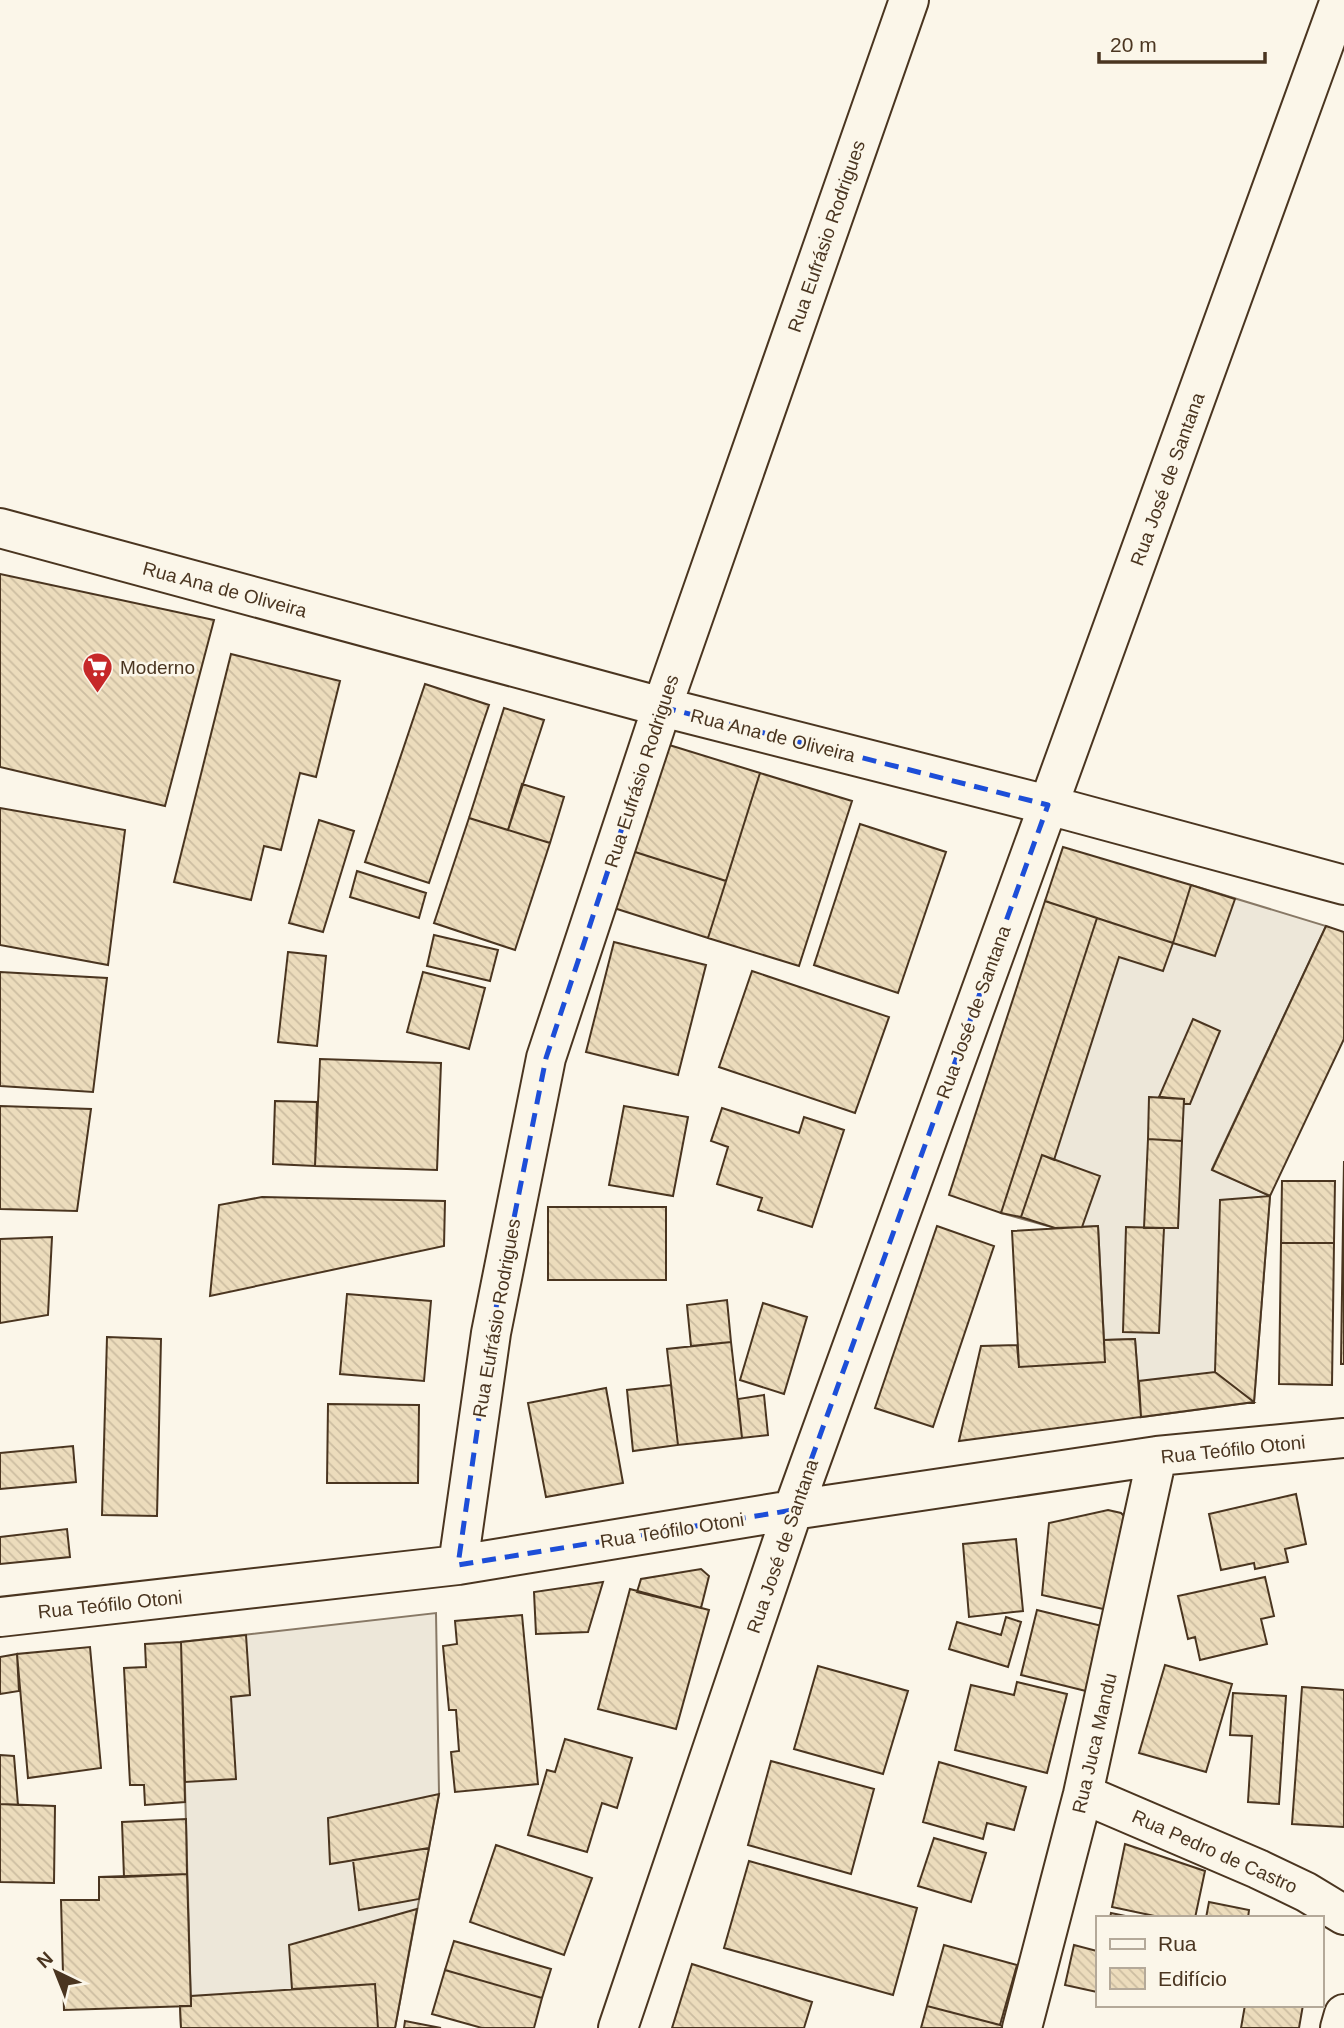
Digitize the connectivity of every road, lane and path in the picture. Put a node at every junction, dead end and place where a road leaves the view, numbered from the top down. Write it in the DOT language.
graph roads {
  1 [pos="909,0"];
  2 [pos="1340,0"];
  3 [pos="0,528"];
  4 [pos="662,707"];
  5 [pos="1048,805"];
  6 [pos="1344,885"];
  7 [pos="1344,1438"];
  8 [pos="1157,1456"];
  9 [pos="793,1510"];
  10 [pos="458,1565"];
  11 [pos="0,1617"];
  12 [pos="1083,1794"];
  13 [pos="1344,1915"];
  14 [pos="1344,2014"];
  15 [pos="618,2028"];
  16 [pos="1022,2028"];
  17 [pos="1340,2028"];
  1 -- 4 [label="street, Rua Eufrásio Rodrigues"];
  2 -- 5 [label="street, Rua José de Santana"];
  3 -- 4 [label="street, Rua Ana de Oliveira"];
  4 -- 5 [label="street, Rua Ana de Oliveira"];
  4 -- 10 [label="street, Rua Eufrásio Rodrigues"];
  5 -- 6 [label="street, Rua Ana de Oliveira"];
  5 -- 9 [label="street, Rua José de Santana"];
  7 -- 8 [label="street, Rua Teófilo Otoni"];
  8 -- 9 [label="street, Rua Teófilo Otoni"];
  8 -- 12 [label="street, Rua Juca Mandu"];
  9 -- 10 [label="street, Rua Teófilo Otoni"];
  9 -- 15 [label="street, Rua José de Santana"];
  10 -- 11 [label="street, Rua Teófilo Otoni"];
  12 -- 13 [label="street, Rua Pedro de Castro"];
  12 -- 16 [label="street, Rua Juca Mandu"];
  14 -- 17 [label="street"];
}
